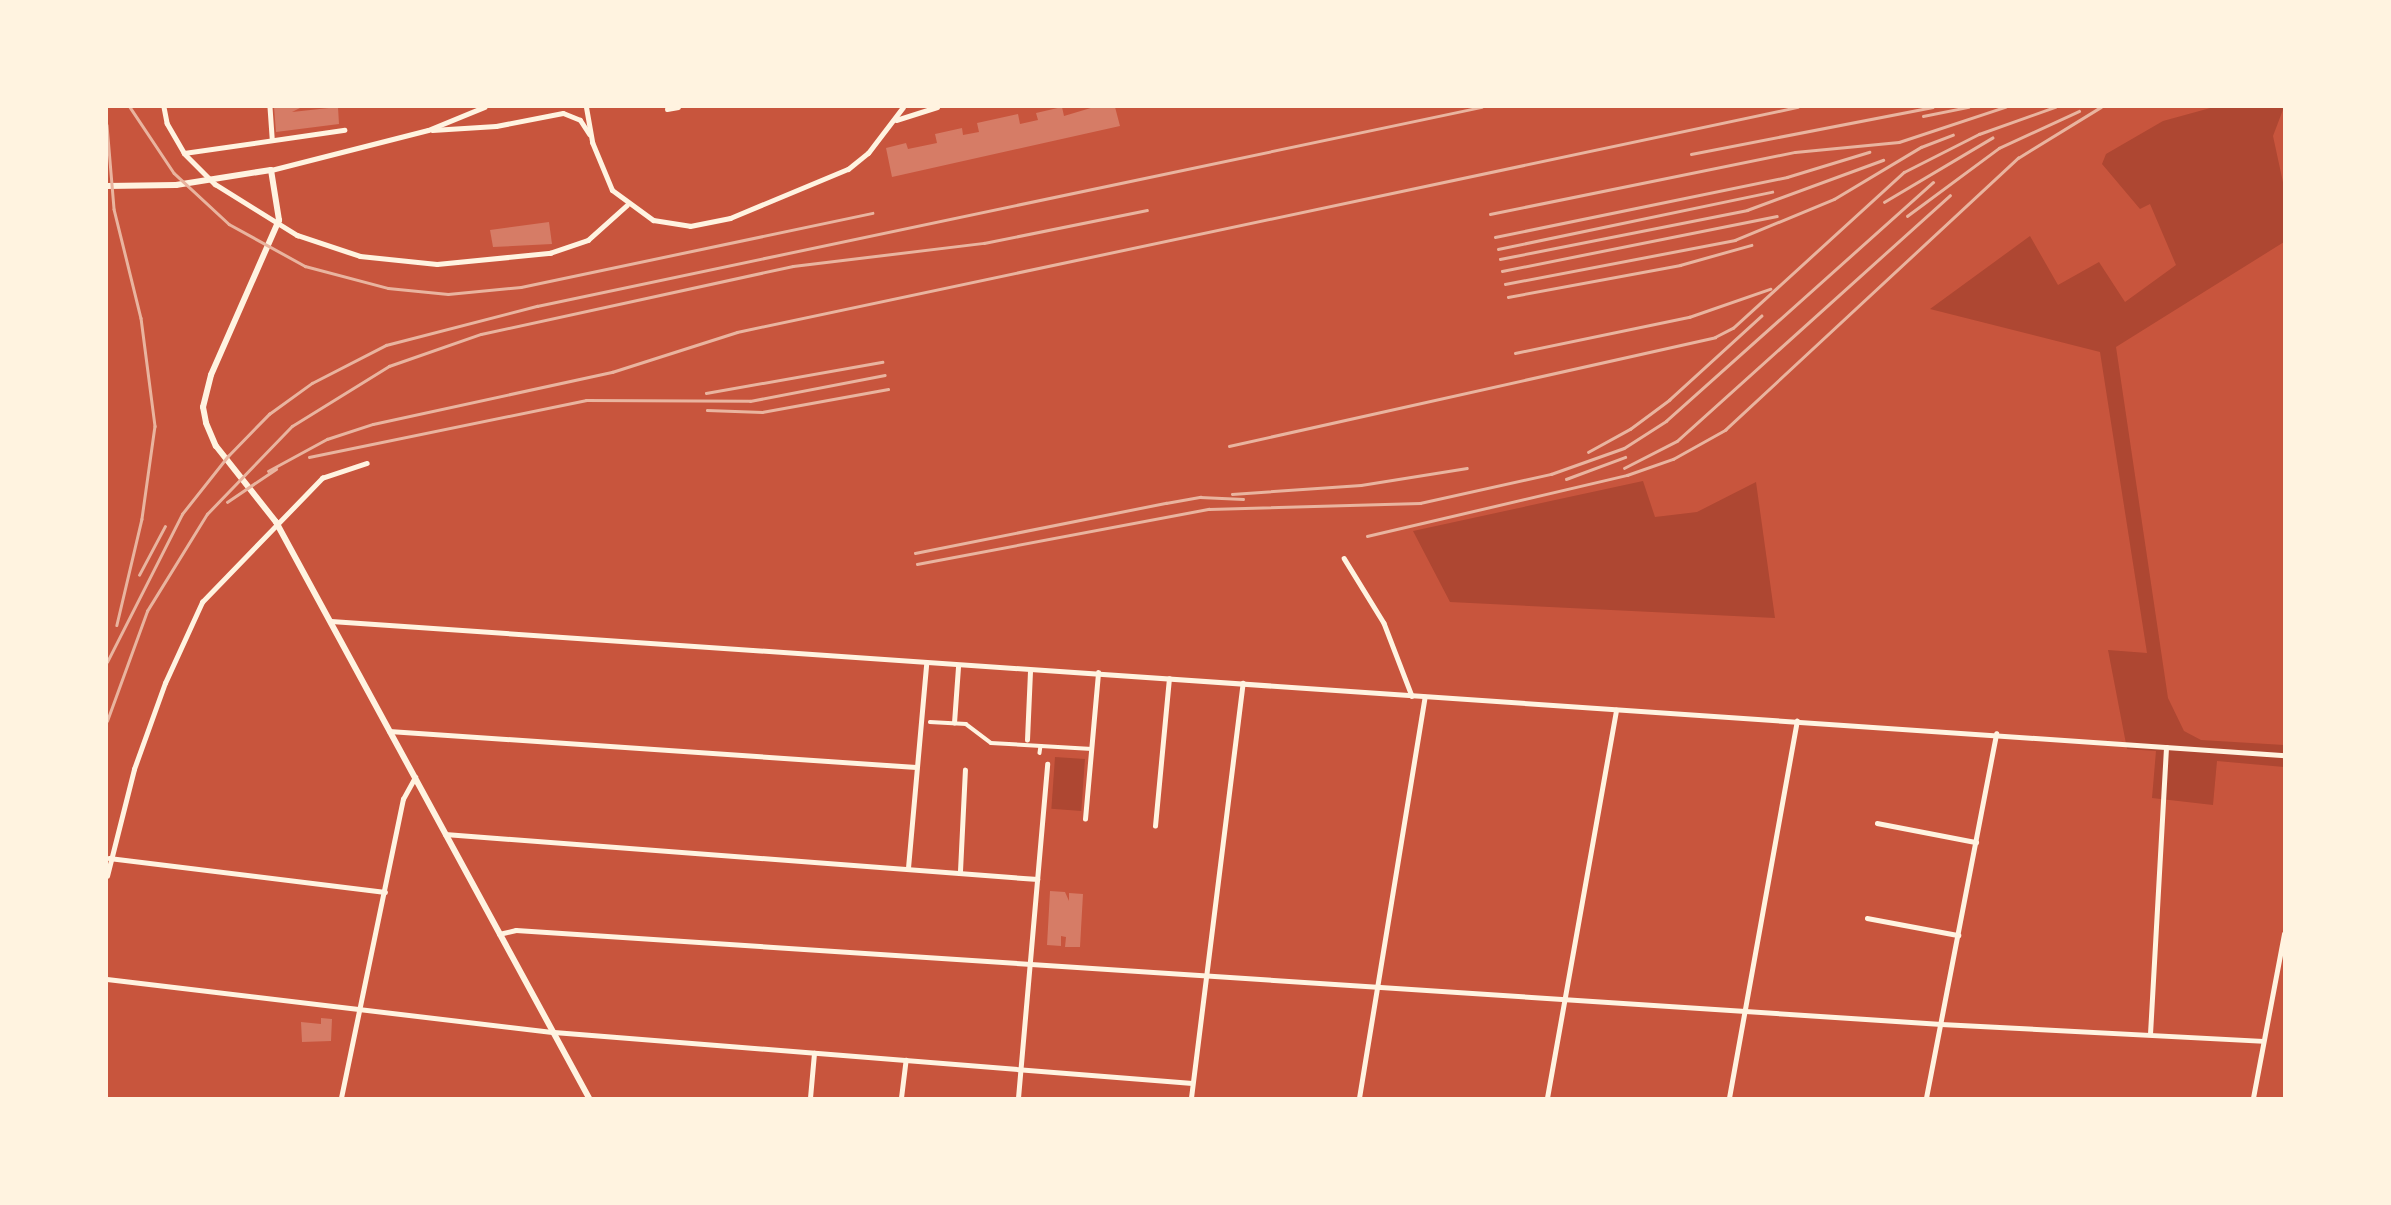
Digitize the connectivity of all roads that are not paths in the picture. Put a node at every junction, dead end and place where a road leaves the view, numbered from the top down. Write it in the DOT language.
graph roads {
  1 [pos="164,107"];
  2 [pos="270,107"];
  3 [pos="484,107"];
  4 [pos="586,107"];
  5 [pos="678,107"];
  6 [pos="903,107"];
  7 [pos="937,107"];
  8 [pos="667,109"];
  9 [pos="893,122"];
  10 [pos="344,130"];
  11 [pos="428,130"];
  12 [pos="590,136"];
  13 [pos="272,139"];
  14 [pos="184,153"];
  15 [pos="271,170"];
  16 [pos="107,186"];
  17 [pos="627,205"];
  18 [pos="368,463"];
  19 [pos="276,522"];
  20 [pos="1344,558"];
  21 [pos="331,621"];
  22 [pos="926,665"];
  23 [pos="958,667"];
  24 [pos="1030,672"];
  25 [pos="1098,673"];
  26 [pos="1169,679"];
  27 [pos="1243,683"];
  28 [pos="1412,696"];
  29 [pos="1425,697"];
  30 [pos="1616,710"];
  31 [pos="930,722"];
  32 [pos="1797,722"];
  33 [pos="954,723"];
  34 [pos="389,730"];
  35 [pos="1996,734"];
  36 [pos="1027,740"];
  37 [pos="1041,746"];
  38 [pos="2166,747"];
  39 [pos="1093,748"];
  40 [pos="1040,752"];
  41 [pos="2284,755"];
  42 [pos="1047,764"];
  43 [pos="916,767"];
  44 [pos="965,770"];
  45 [pos="415,776"];
  46 [pos="1085,819"];
  47 [pos="1877,823"];
  48 [pos="1156,826"];
  49 [pos="444,834"];
  50 [pos="1976,842"];
  51 [pos="109,858"];
  52 [pos="908,868"];
  53 [pos="960,872"];
  54 [pos="107,876"];
  55 [pos="1037,879"];
  56 [pos="385,892"];
  57 [pos="1867,918"];
  58 [pos="499,934"];
  59 [pos="2284,934"];
  60 [pos="1958,936"];
  61 [pos="1030,962"];
  62 [pos="1206,974"];
  63 [pos="107,979"];
  64 [pos="1378,985"];
  65 [pos="1566,999"];
  66 [pos="360,1011"];
  67 [pos="1745,1011"];
  68 [pos="1941,1024"];
  69 [pos="554,1032"];
  70 [pos="2150,1034"];
  71 [pos="2263,1041"];
  72 [pos="814,1053"];
  73 [pos="906,1060"];
  74 [pos="1020,1069"];
  75 [pos="1192,1083"];
  76 [pos="341,1098"];
  77 [pos="589,1098"];
  78 [pos="810,1098"];
  79 [pos="901,1098"];
  80 [pos="1018,1098"];
  81 [pos="1191,1098"];
  82 [pos="1359,1098"];
  83 [pos="1547,1098"];
  84 [pos="1729,1098"];
  85 [pos="1926,1098"];
  86 [pos="2253,1098"];
  1 -- 14 [label="street"];
  2 -- 13 [label="street"];
  3 -- 11 [label="street"];
  4 -- 12 [label="street"];
  5 -- 8 [label="street"];
  6 -- 9 [label="street"];
  7 -- 9 [label="street"];
  9 -- 17 [label="street"];
  10 -- 13 [label="street"];
  11 -- 12 [label="street"];
  11 -- 15 [label="street"];
  12 -- 17 [label="street"];
  13 -- 14 [label="street"];
  14 -- 17 [label="street"];
  15 -- 16 [label="main road"];
  15 -- 19 [label="main road"];
  18 -- 19 [label="street"];
  19 -- 21 [label="main road"];
  19 -- 51 [label="street"];
  20 -- 28 [label="street"];
  21 -- 22 [label="street"];
  21 -- 34 [label="main road"];
  22 -- 23 [label="street"];
  22 -- 43 [label="street"];
  23 -- 24 [label="street"];
  23 -- 33 [label="street"];
  24 -- 25 [label="street"];
  24 -- 36 [label="street"];
  25 -- 26 [label="street"];
  25 -- 39 [label="street"];
  26 -- 27 [label="street"];
  26 -- 48 [label="street"];
  27 -- 28 [label="street"];
  27 -- 62 [label="street"];
  28 -- 29 [label="street"];
  29 -- 30 [label="street"];
  29 -- 64 [label="street"];
  30 -- 32 [label="street"];
  30 -- 65 [label="street"];
  31 -- 33 [label="street"];
  32 -- 35 [label="street"];
  32 -- 67 [label="street"];
  33 -- 37 [label="street"];
  34 -- 43 [label="street"];
  34 -- 45 [label="main road"];
  35 -- 38 [label="street"];
  35 -- 50 [label="street"];
  37 -- 39 [label="street"];
  37 -- 40 [label="street"];
  38 -- 41 [label="street"];
  38 -- 70 [label="street"];
  39 -- 46 [label="street"];
  42 -- 55 [label="street"];
  43 -- 52 [label="street"];
  44 -- 53 [label="street"];
  45 -- 49 [label="main road"];
  45 -- 56 [label="street"];
  47 -- 50 [label="street"];
  49 -- 52 [label="street"];
  49 -- 58 [label="main road"];
  50 -- 60 [label="street"];
  51 -- 54 [label="street"];
  51 -- 56 [label="street"];
  52 -- 53 [label="street"];
  53 -- 55 [label="street"];
  55 -- 61 [label="street"];
  56 -- 66 [label="street"];
  57 -- 60 [label="street"];
  58 -- 61 [label="street"];
  58 -- 69 [label="main road"];
  59 -- 71 [label="street"];
  60 -- 68 [label="street"];
  61 -- 62 [label="street"];
  61 -- 74 [label="street"];
  62 -- 64 [label="street"];
  62 -- 75 [label="street"];
  63 -- 66 [label="street"];
  64 -- 65 [label="street"];
  64 -- 82 [label="street"];
  65 -- 67 [label="street"];
  65 -- 83 [label="street"];
  66 -- 69 [label="street"];
  66 -- 76 [label="street"];
  67 -- 68 [label="street"];
  67 -- 84 [label="street"];
  68 -- 70 [label="street"];
  68 -- 85 [label="street"];
  69 -- 72 [label="street"];
  69 -- 77 [label="main road"];
  70 -- 71 [label="street"];
  71 -- 86 [label="street"];
  72 -- 73 [label="street"];
  72 -- 78 [label="street"];
  73 -- 74 [label="street"];
  73 -- 79 [label="street"];
  74 -- 75 [label="street"];
  74 -- 80 [label="street"];
  75 -- 81 [label="street"];
}
